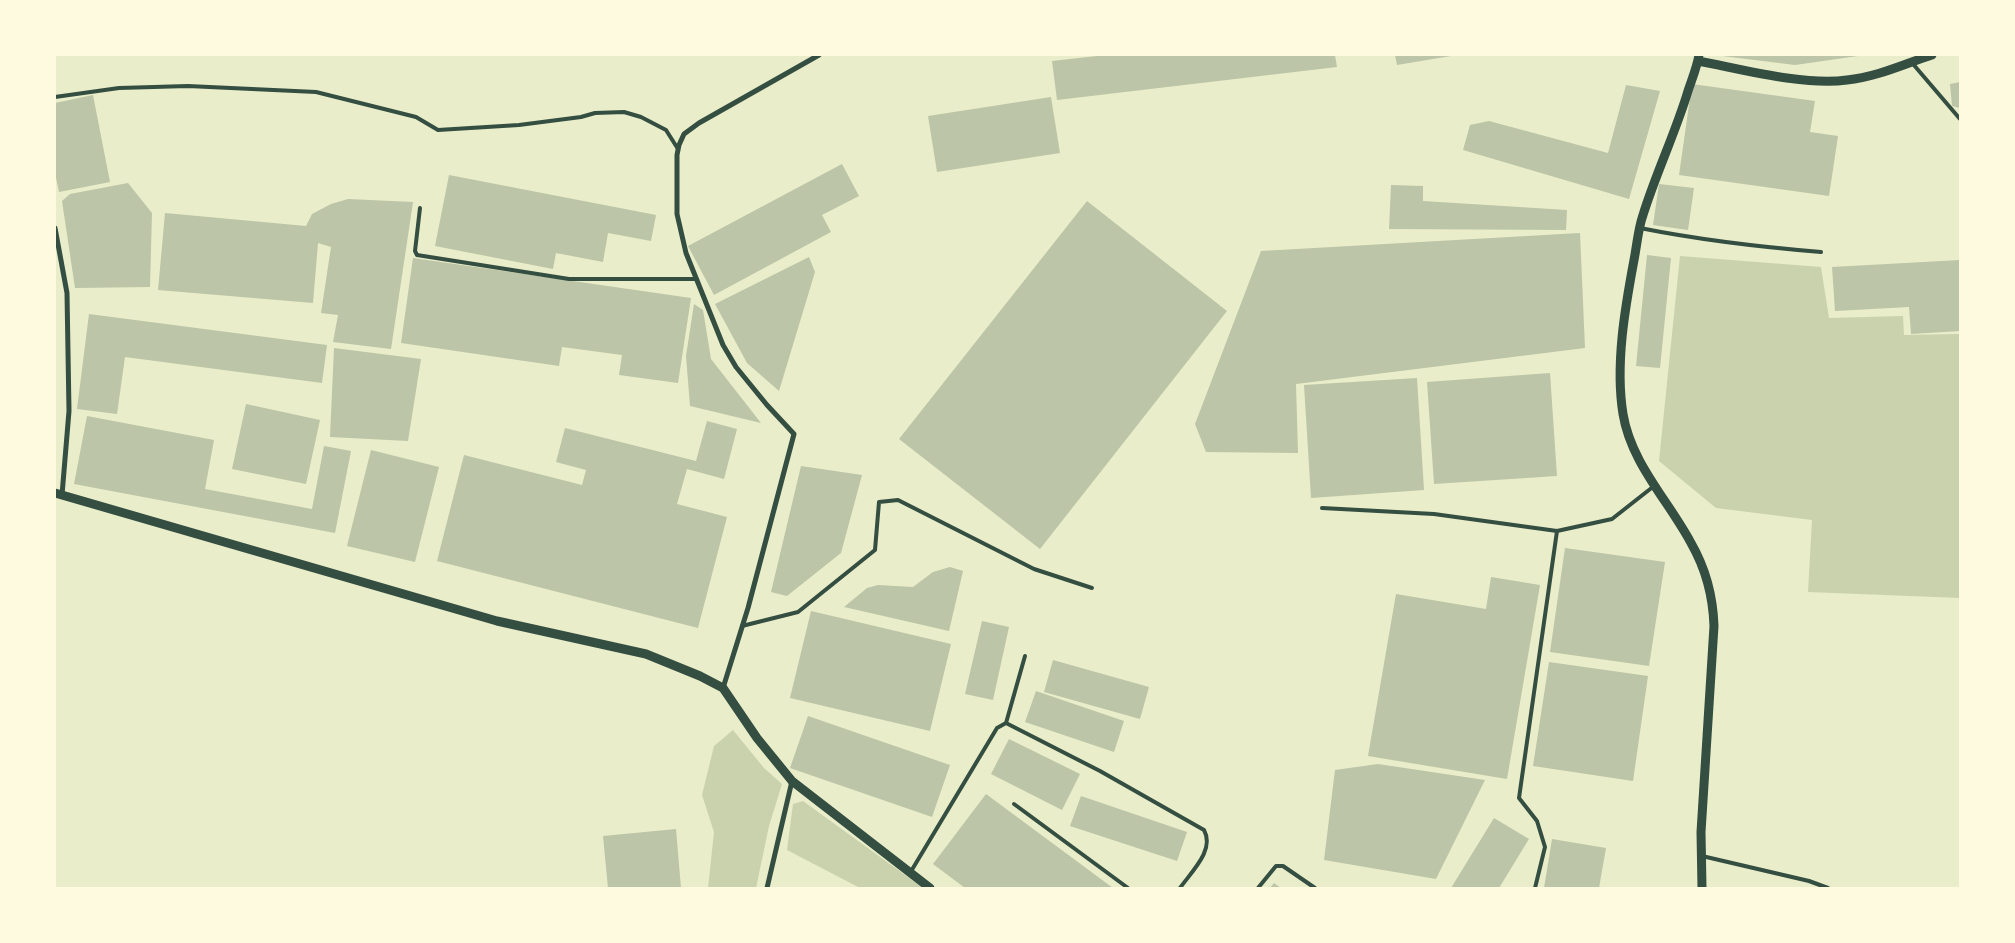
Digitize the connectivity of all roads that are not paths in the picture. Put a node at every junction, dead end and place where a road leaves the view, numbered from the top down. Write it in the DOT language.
graph roads {
  1 [pos="819,55"];
  2 [pos="1932,55"];
  3 [pos="1698,58"];
  4 [pos="1911,62"];
  5 [pos="55,97"];
  6 [pos="1960,119"];
  7 [pos="678,149"];
  8 [pos="420,208"];
  9 [pos="55,228"];
  10 [pos="1640,228"];
  11 [pos="1821,252"];
  12 [pos="696,279"];
  13 [pos="1655,486"];
  14 [pos="59,494"];
  15 [pos="1322,508"];
  16 [pos="1557,531"];
  17 [pos="1092,588"];
  18 [pos="742,626"];
  19 [pos="1025,656"];
  20 [pos="722,688"];
  21 [pos="1006,723"];
  22 [pos="792,781"];
  23 [pos="1014,804"];
  24 [pos="1702,856"];
  25 [pos="910,873"];
  26 [pos="767,888"];
  27 [pos="930,888"];
  28 [pos="1128,888"];
  29 [pos="1180,888"];
  30 [pos="1258,888"];
  31 [pos="1314,888"];
  32 [pos="1535,888"];
  33 [pos="1702,888"];
  34 [pos="1828,888"];
  1 -- 7 [label="street"];
  2 -- 4 [label="street"];
  3 -- 4 [label="street"];
  3 -- 10 [label="street"];
  4 -- 6 [label="lane"];
  5 -- 7 [label="lane"];
  7 -- 12 [label="street"];
  8 -- 12 [label="lane"];
  9 -- 14 [label="street"];
  10 -- 11 [label="lane"];
  10 -- 13 [label="street"];
  12 -- 18 [label="street"];
  13 -- 16 [label="lane"];
  13 -- 24 [label="street"];
  14 -- 20 [label="street"];
  15 -- 16 [label="lane"];
  16 -- 32 [label="lane"];
  17 -- 18 [label="lane"];
  18 -- 20 [label="street"];
  19 -- 21 [label="lane"];
  20 -- 22 [label="street"];
  21 -- 25 [label="lane"];
  21 -- 29 [label="lane"];
  22 -- 25 [label="street"];
  22 -- 26 [label="street"];
  23 -- 28 [label="lane"];
  24 -- 33 [label="street"];
  24 -- 34 [label="lane"];
  25 -- 27 [label="street"];
  30 -- 31 [label="lane"];
}
